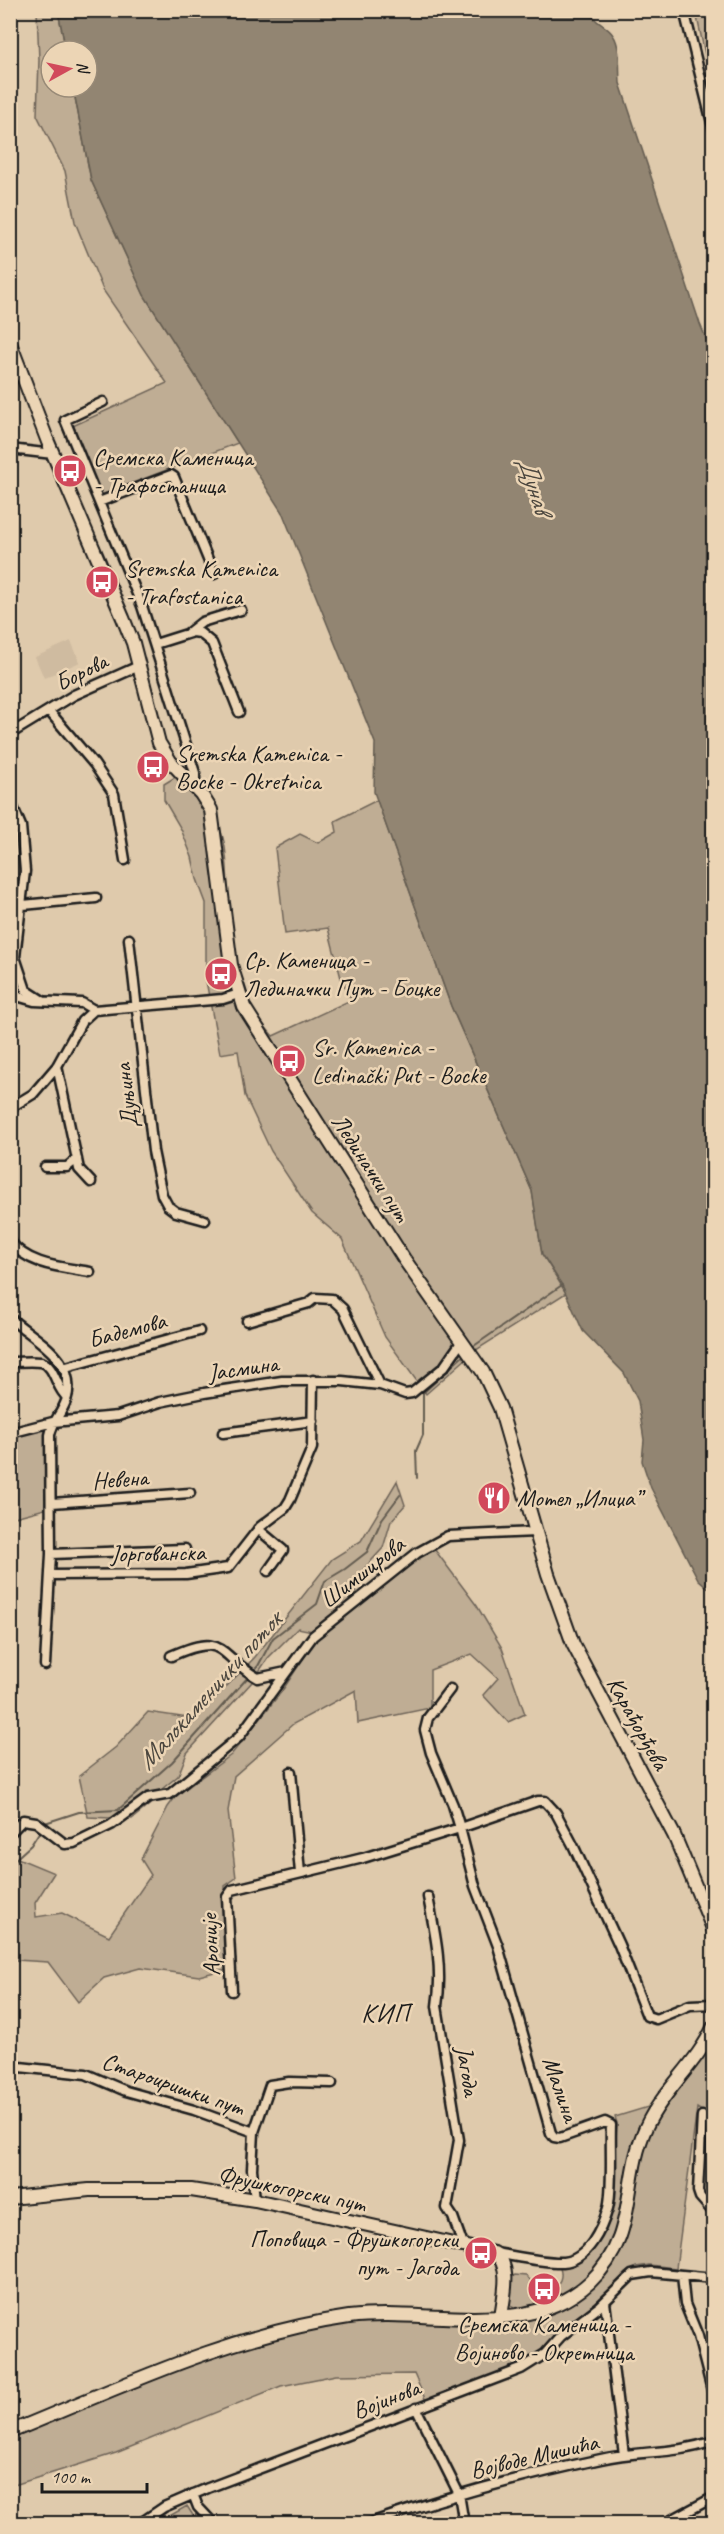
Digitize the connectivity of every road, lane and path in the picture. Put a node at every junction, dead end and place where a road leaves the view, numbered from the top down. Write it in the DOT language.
graph roads {
  1 [pos="684,10"];
  2 [pos="714,131"];
  3 [pos="12,349"];
  4 [pos="16,376"];
  5 [pos="103,402"];
  6 [pos="10,449"];
  7 [pos="53,454"];
  8 [pos="99,502"];
  9 [pos="214,574"];
  10 [pos="241,610"];
  11 [pos="187,633"];
  12 [pos="155,644"];
  13 [pos="139,666"];
  14 [pos="49,711"];
  15 [pos="239,712"];
  16 [pos="10,734"];
  17 [pos="195,788"];
  18 [pos="10,800"];
  19 [pos="125,860"];
  20 [pos="96,898"];
  21 [pos="23,905"];
  22 [pos="129,939"];
  23 [pos="10,994"];
  24 [pos="239,994"];
  25 [pos="43,1001"];
  26 [pos="136,1007"];
  27 [pos="94,1010"];
  28 [pos="57,1066"];
  29 [pos="10,1108"];
  30 [pos="76,1159"];
  31 [pos="45,1167"];
  32 [pos="91,1182"];
  33 [pos="205,1220"];
  34 [pos="10,1241"];
  35 [pos="90,1272"];
  36 [pos="10,1318"];
  37 [pos="247,1321"];
  38 [pos="199,1331"];
  39 [pos="464,1344"];
  40 [pos="10,1362"];
  41 [pos="66,1367"];
  42 [pos="313,1380"];
  43 [pos="380,1385"];
  44 [pos="67,1397"];
  45 [pos="313,1421"];
  46 [pos="53,1422"];
  47 [pos="10,1433"];
  48 [pos="223,1433"];
  49 [pos="190,1493"];
  50 [pos="52,1503"];
  51 [pos="258,1529"];
  52 [pos="536,1532"];
  53 [pos="185,1549"];
  54 [pos="51,1554"];
  55 [pos="268,1571"];
  56 [pos="50,1575"];
  57 [pos="171,1656"];
  58 [pos="45,1665"];
  59 [pos="287,1672"];
  60 [pos="450,1689"];
  61 [pos="291,1772"];
  62 [pos="460,1828"];
  63 [pos="10,1833"];
  64 [pos="300,1873"];
  65 [pos="428,1896"];
  66 [pos="714,1931"];
  67 [pos="232,1991"];
  68 [pos="714,2004"];
  69 [pos="714,2026"];
  70 [pos="10,2066"];
  71 [pos="332,2083"];
  72 [pos="702,2116"];
  73 [pos="254,2133"];
  74 [pos="10,2198"];
  75 [pos="255,2200"];
  76 [pos="714,2213"];
  77 [pos="464,2248"];
  78 [pos="494,2253"];
  79 [pos="514,2256"];
  80 [pos="505,2266"];
  81 [pos="682,2276"];
  82 [pos="714,2278"];
  83 [pos="604,2302"];
  84 [pos="501,2317"];
  85 [pos="714,2398"];
  86 [pos="416,2408"];
  87 [pos="10,2432"];
  88 [pos="714,2440"];
  89 [pos="624,2455"];
  90 [pos="193,2494"];
  91 [pos="459,2494"];
  92 [pos="714,2497"];
  93 [pos="64,2523"];
  94 [pos="76,2523"];
  95 [pos="139,2523"];
  96 [pos="214,2523"];
  97 [pos="367,2523"];
  98 [pos="464,2523"];
  99 [pos="664,2523"];
  1 -- 2 [label="street"];
  3 -- 4 [label="main road, Лединачки пут"];
  4 -- 7 [label="main road, Лединачки пут"];
  5 -- 8 [label="street"];
  6 -- 7 [label="street"];
  7 -- 13 [label="main road, Лединачки пут"];
  8 -- 9 [label="street"];
  8 -- 12 [label="street"];
  10 -- 11 [label="street"];
  11 -- 12 [label="street"];
  11 -- 15 [label="street"];
  12 -- 17 [label="street"];
  13 -- 14 [label="street, Борова"];
  13 -- 17 [label="main road, Лединачки пут"];
  14 -- 16 [label="street, Борова"];
  14 -- 19 [label="street"];
  17 -- 24 [label="main road, Лединачки пут"];
  18 -- 21 [label="street"];
  20 -- 21 [label="street"];
  21 -- 25 [label="street"];
  22 -- 26 [label="street, Дуњина"];
  23 -- 25 [label="street"];
  24 -- 26 [label="street"];
  24 -- 39 [label="main road, Лединачки пут"];
  25 -- 27 [label="street"];
  26 -- 27 [label="street"];
  26 -- 33 [label="street, Дуњина"];
  27 -- 28 [label="street"];
  28 -- 29 [label="street"];
  28 -- 30 [label="street"];
  30 -- 31 [label="street"];
  30 -- 32 [label="street"];
  34 -- 35 [label="street"];
  36 -- 41 [label="street"];
  37 -- 43 [label="street"];
  38 -- 41 [label="street, Бадемова"];
  39 -- 43 [label="street, Јасмина"];
  39 -- 52 [label="main road, Лединачки пут"];
  40 -- 44 [label="street"];
  41 -- 44 [label="street"];
  42 -- 43 [label="street, Јасмина"];
  42 -- 45 [label="street, Јоргованска"];
  42 -- 46 [label="street, Јасмина"];
  44 -- 46 [label="street"];
  45 -- 48 [label="street"];
  45 -- 51 [label="street, Јоргованска"];
  46 -- 47 [label="street, Јасмина"];
  46 -- 50 [label="street"];
  49 -- 50 [label="street, Невена"];
  50 -- 54 [label="street"];
  51 -- 55 [label="street"];
  51 -- 56 [label="street, Јоргованска"];
  52 -- 59 [label="street, Шимширова"];
  52 -- 66 [label="main road, Карађорђева"];
  53 -- 54 [label="street"];
  54 -- 56 [label="street"];
  56 -- 58 [label="street"];
  57 -- 59 [label="street"];
  59 -- 63 [label="street, Шимширова"];
  60 -- 62 [label="street, Малина"];
  61 -- 64 [label="street"];
  62 -- 64 [label="street"];
  62 -- 68 [label="street"];
  62 -- 79 [label="street, Малина"];
  64 -- 67 [label="street, Ароније"];
  65 -- 77 [label="street, Јагода"];
  69 -- 84 [label="main road"];
  70 -- 73 [label="street, Староиришки пут"];
  71 -- 73 [label="street"];
  72 -- 76 [label="street"];
  73 -- 75 [label="street, Староиришки пут"];
  74 -- 75 [label="main road, Фрушкогорски пут"];
  75 -- 77 [label="main road, Фрушкогорски пут"];
  77 -- 78 [label="main road, Фрушкогорски пут"];
  78 -- 79 [label="street"];
  78 -- 80 [label="main road"];
  79 -- 80 [label="street"];
  80 -- 84 [label="main road"];
  81 -- 82 [label="street"];
  81 -- 83 [label="street, Војинова"];
  81 -- 85 [label="street"];
  83 -- 86 [label="street, Војинова"];
  83 -- 89 [label="street"];
  84 -- 87 [label="main road"];
  86 -- 90 [label="street, Војинова"];
  86 -- 91 [label="street"];
  88 -- 89 [label="street, Војводе Мишића"];
  89 -- 91 [label="street, Војводе Мишића"];
  90 -- 95 [label="street, Војинова"];
  90 -- 96 [label="street"];
  91 -- 97 [label="street, Војводе Мишића"];
  91 -- 98 [label="street"];
  92 -- 99 [label="street"];
  93 -- 94 [label="street"];
}
